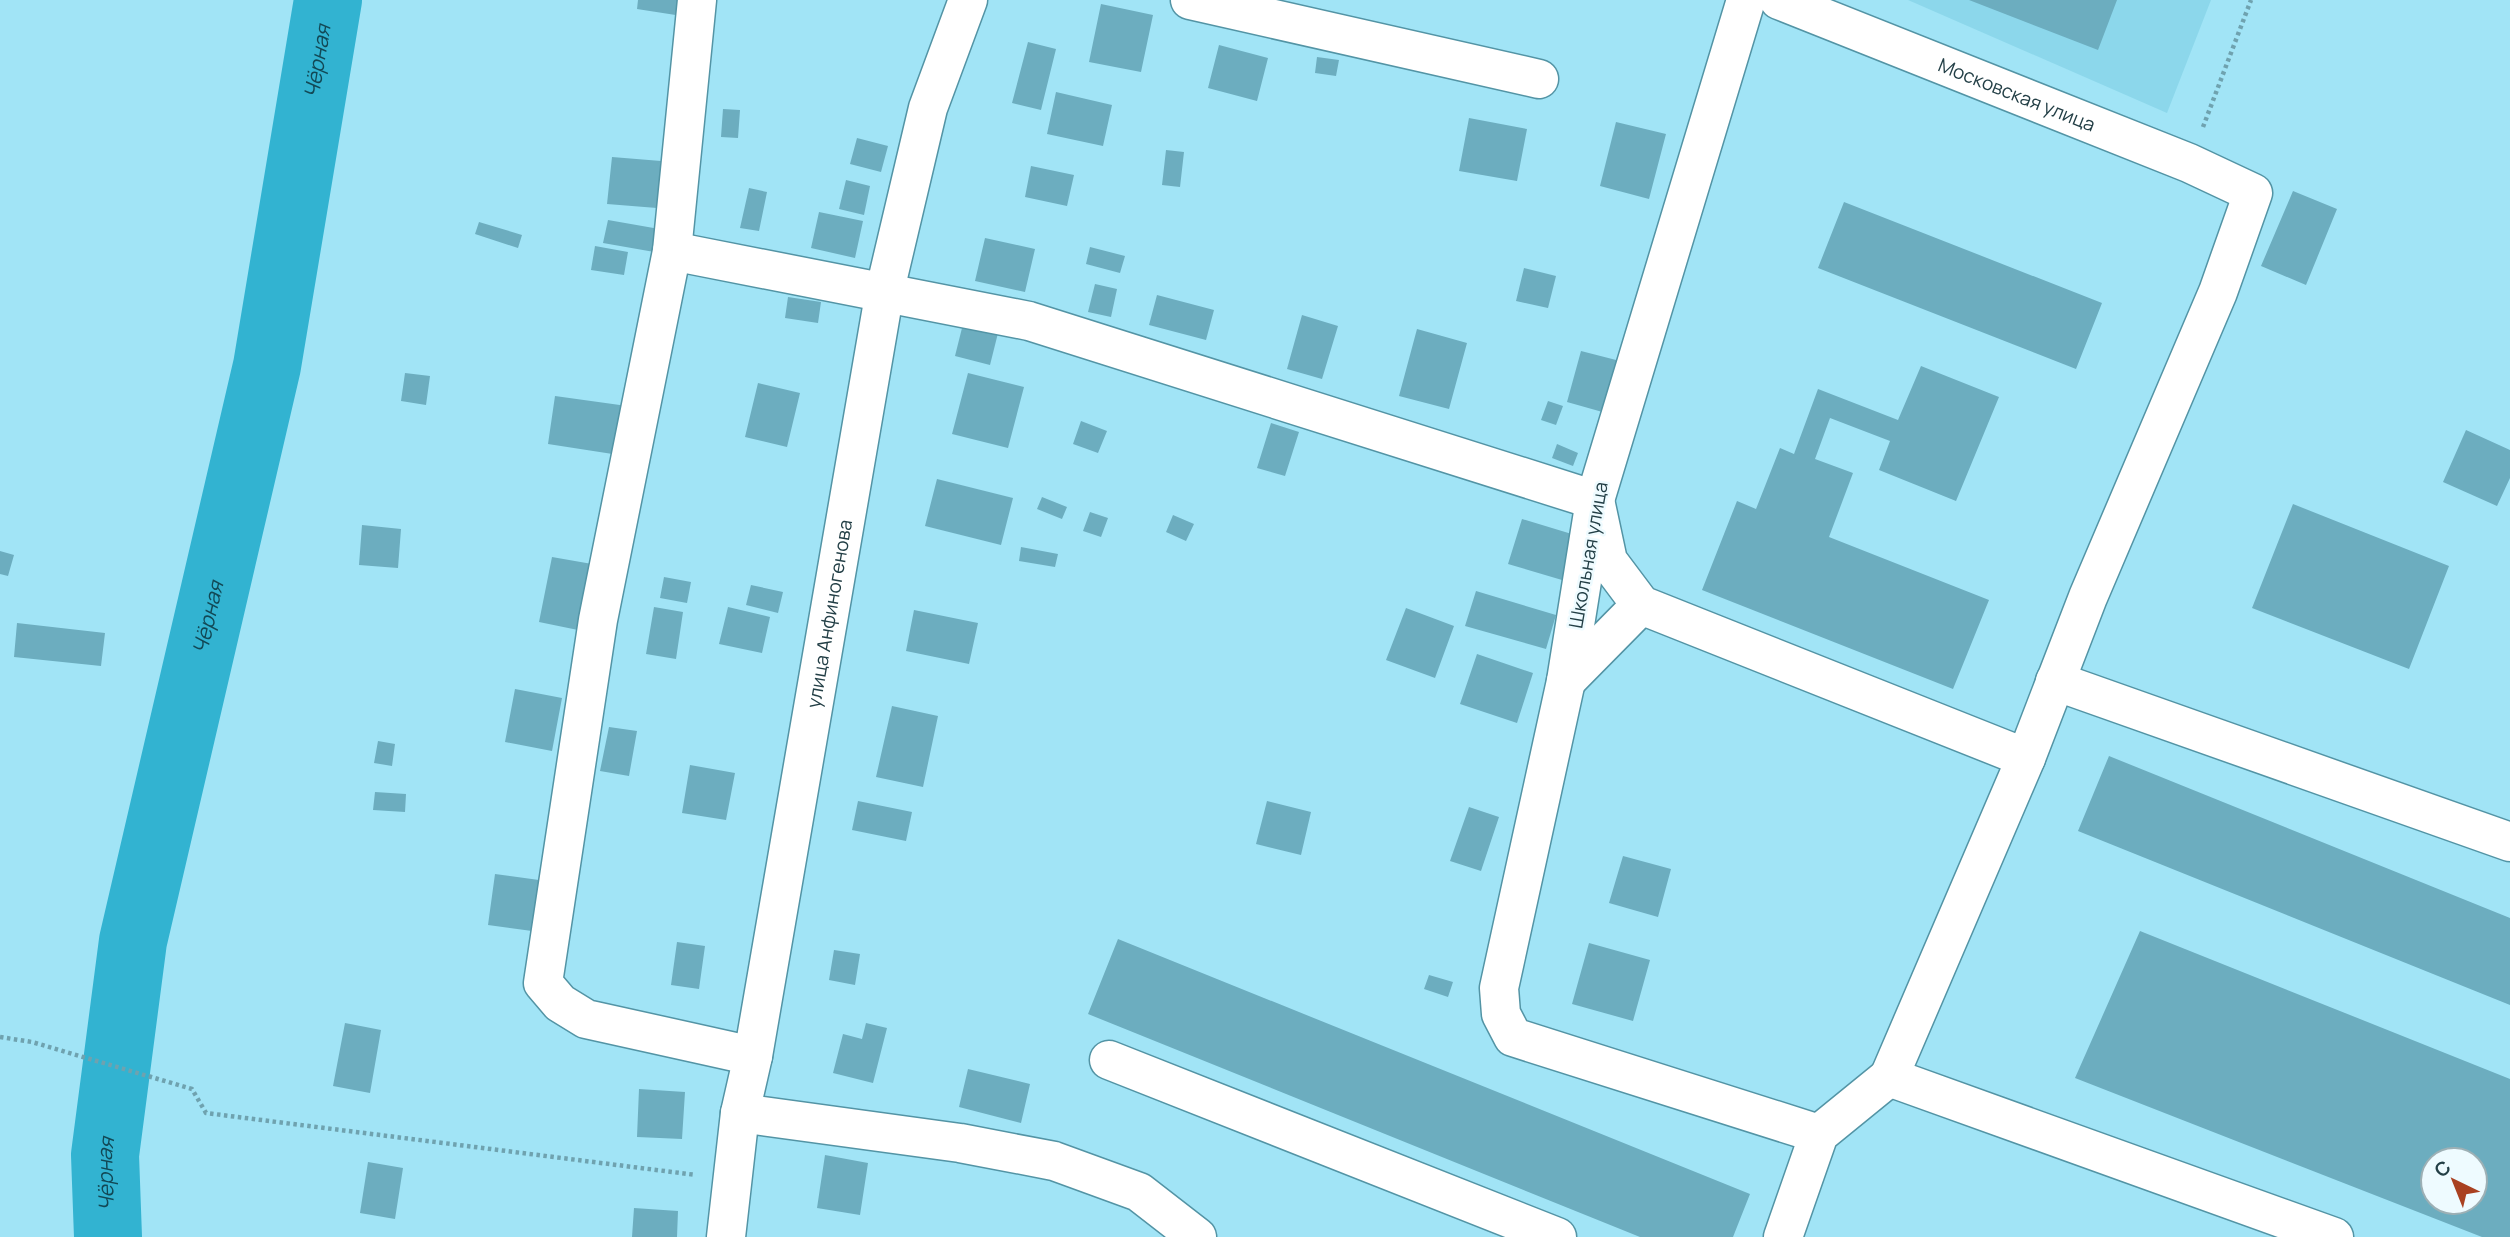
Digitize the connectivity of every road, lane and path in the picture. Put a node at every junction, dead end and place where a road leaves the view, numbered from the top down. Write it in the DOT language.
graph roads {
  1 [pos="697,0"];
  2 [pos="968,0"];
  3 [pos="1190,0"];
  4 [pos="1746,0"];
  5 [pos="1779,0"];
  6 [pos="2251,0"];
  7 [pos="1539,79"];
  8 [pos="2189,163"];
  9 [pos="672,250"];
  10 [pos="885,290"];
  11 [pos="1595,500"];
  12 [pos="1642,605"];
  13 [pos="1566,681"];
  14 [pos="2056,681"];
  15 [pos="2026,758"];
  16 [pos="2510,842"];
  17 [pos="0,1037"];
  18 [pos="753,1056"];
  19 [pos="1109,1060"];
  20 [pos="1889,1077"];
  21 [pos="740,1112"];
  22 [pos="1819,1134"];
  23 [pos="732,1179"];
  24 [pos="726,1237"];
  25 [pos="1198,1237"];
  26 [pos="1558,1237"];
  27 [pos="1783,1237"];
  28 [pos="2334,1237"];
  1 -- 9 [label="street"];
  2 -- 10 [label="street, улица Анфиногенова"];
  3 -- 7 [label="street"];
  4 -- 11 [label="street, Школьная улица"];
  5 -- 8 [label="street, Московская улица"];
  6 -- 8 [label="path"];
  8 -- 14 [label="street, Московская улица"];
  9 -- 10 [label="street"];
  9 -- 18 [label="street"];
  10 -- 11 [label="street"];
  10 -- 18 [label="street, улица Анфиногенова"];
  11 -- 12 [label="street"];
  11 -- 13 [label="street, Школьная улица"];
  12 -- 13 [label="street"];
  12 -- 15 [label="street"];
  13 -- 22 [label="street, Школьная улица"];
  14 -- 15 [label="street"];
  14 -- 16 [label="street"];
  15 -- 20 [label="street"];
  17 -- 23 [label="path"];
  18 -- 21 [label="street, улица Анфиногенова"];
  19 -- 26 [label="street"];
  20 -- 22 [label="street"];
  20 -- 28 [label="street"];
  21 -- 23 [label="street, улица Анфиногенова"];
  21 -- 25 [label="street"];
  22 -- 27 [label="street"];
  23 -- 24 [label="street, улица Анфиногенова"];
}
